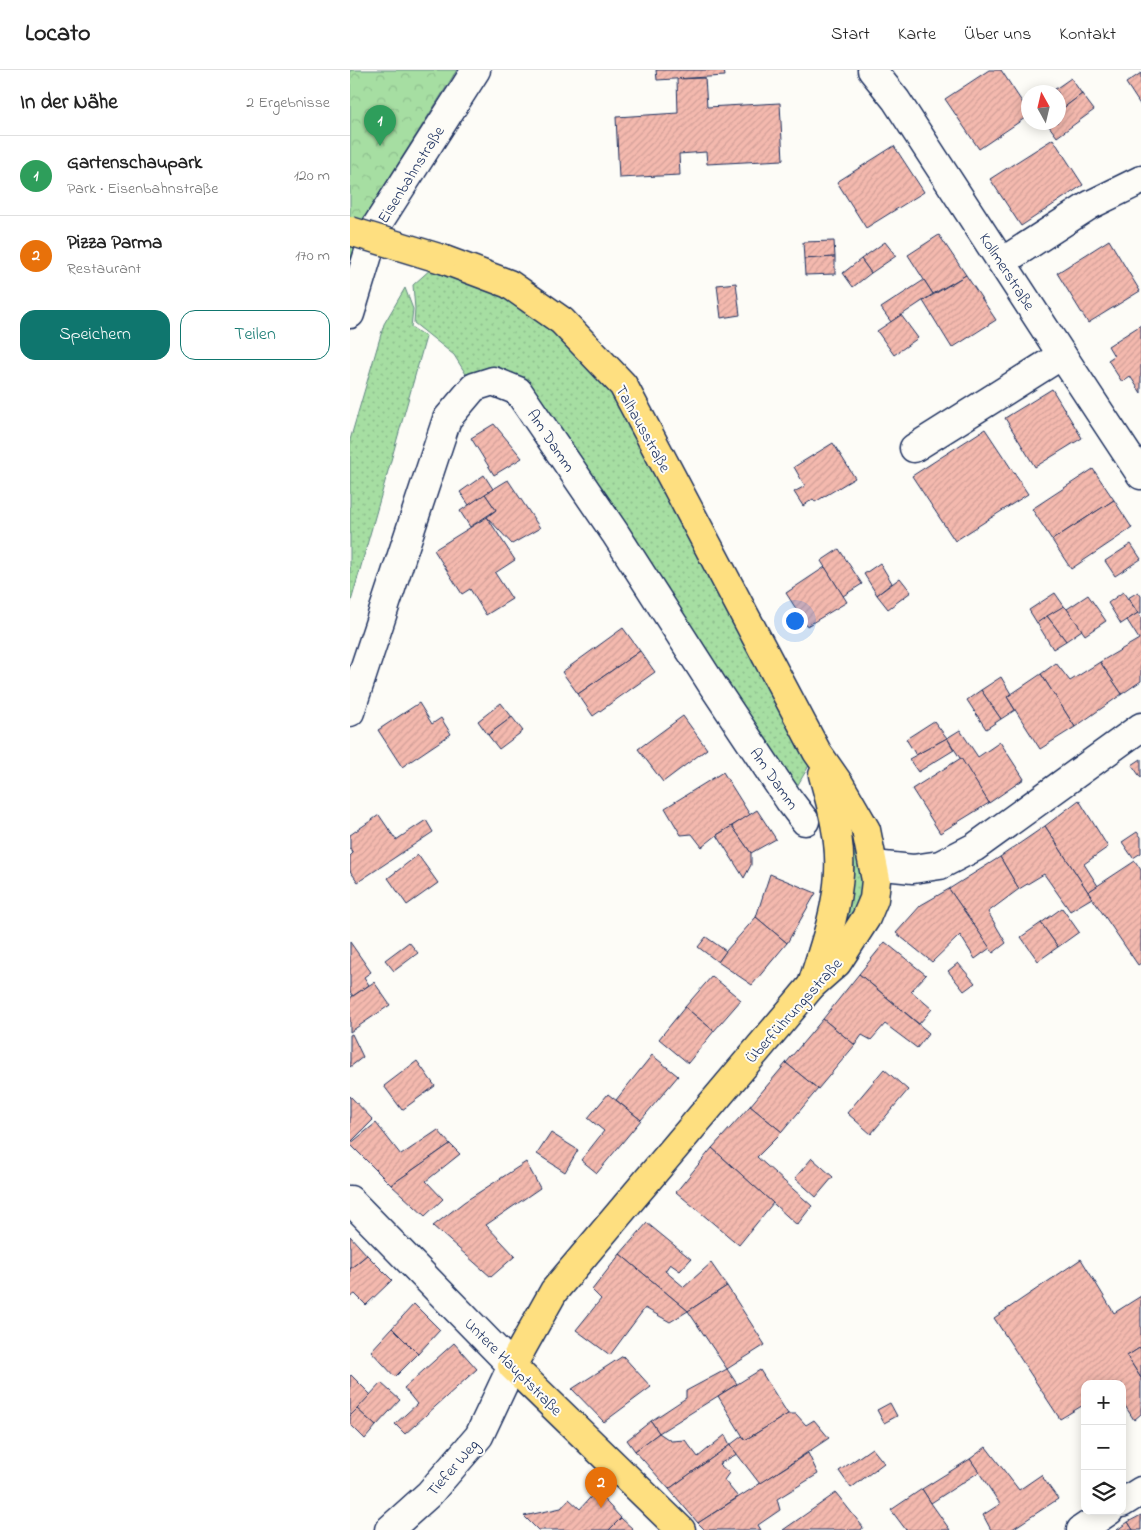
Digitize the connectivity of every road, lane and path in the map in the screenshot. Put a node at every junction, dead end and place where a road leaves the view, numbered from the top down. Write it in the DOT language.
graph roads {
  1 [pos="476,70"];
  2 [pos="872,70"];
  3 [pos="1141,180"];
  4 [pos="350,231"];
  5 [pos="1002,262"];
  6 [pos="350,314"];
  7 [pos="1062,355"];
  8 [pos="914,448"];
  9 [pos="1141,475"];
  10 [pos="350,712"];
  11 [pos="1141,727"];
  12 [pos="817,752"];
  13 [pos="836,820"];
  14 [pos="805,821"];
  15 [pos="874,865"];
  16 [pos="812,985"];
  17 [pos="352,1207"];
  18 [pos="512,1366"];
  19 [pos="1141,1491"];
  20 [pos="1126,1500"];
  21 [pos="1103,1515"];
  22 [pos="389,1530"];
  23 [pos="681,1530"];
  24 [pos="1081,1530"];
  1 -- 6 [label="street, Eisenbahnstraße"];
  2 -- 5 [label="street, Kollmerstraße"];
  3 -- 5 [label="street"];
  4 -- 12 [label="main road, Talhausstraße, bridge"];
  5 -- 7 [label="street, Kollmerstraße"];
  7 -- 8 [label="street"];
  7 -- 9 [label="street, Kollmerstraße"];
  10 -- 14 [label="street, Am Damm"];
  11 -- 15 [label="street"];
  12 -- 13 [label="main road, Talhausstraße"];
  12 -- 15 [label="main road, Talhausstraße"];
  13 -- 15 [label="main road"];
  13 -- 16 [label="main road"];
  15 -- 16 [label="main road, Überführungsstraße"];
  16 -- 18 [label="main road, Überführungsstraße"];
  17 -- 18 [label="street, Untere Hauptstraße"];
  18 -- 22 [label="street, Tiefer Weg"];
  18 -- 23 [label="main road, Untere Hauptstraße"];
  19 -- 20 [label="street"];
  21 -- 24 [label="street"];
}
